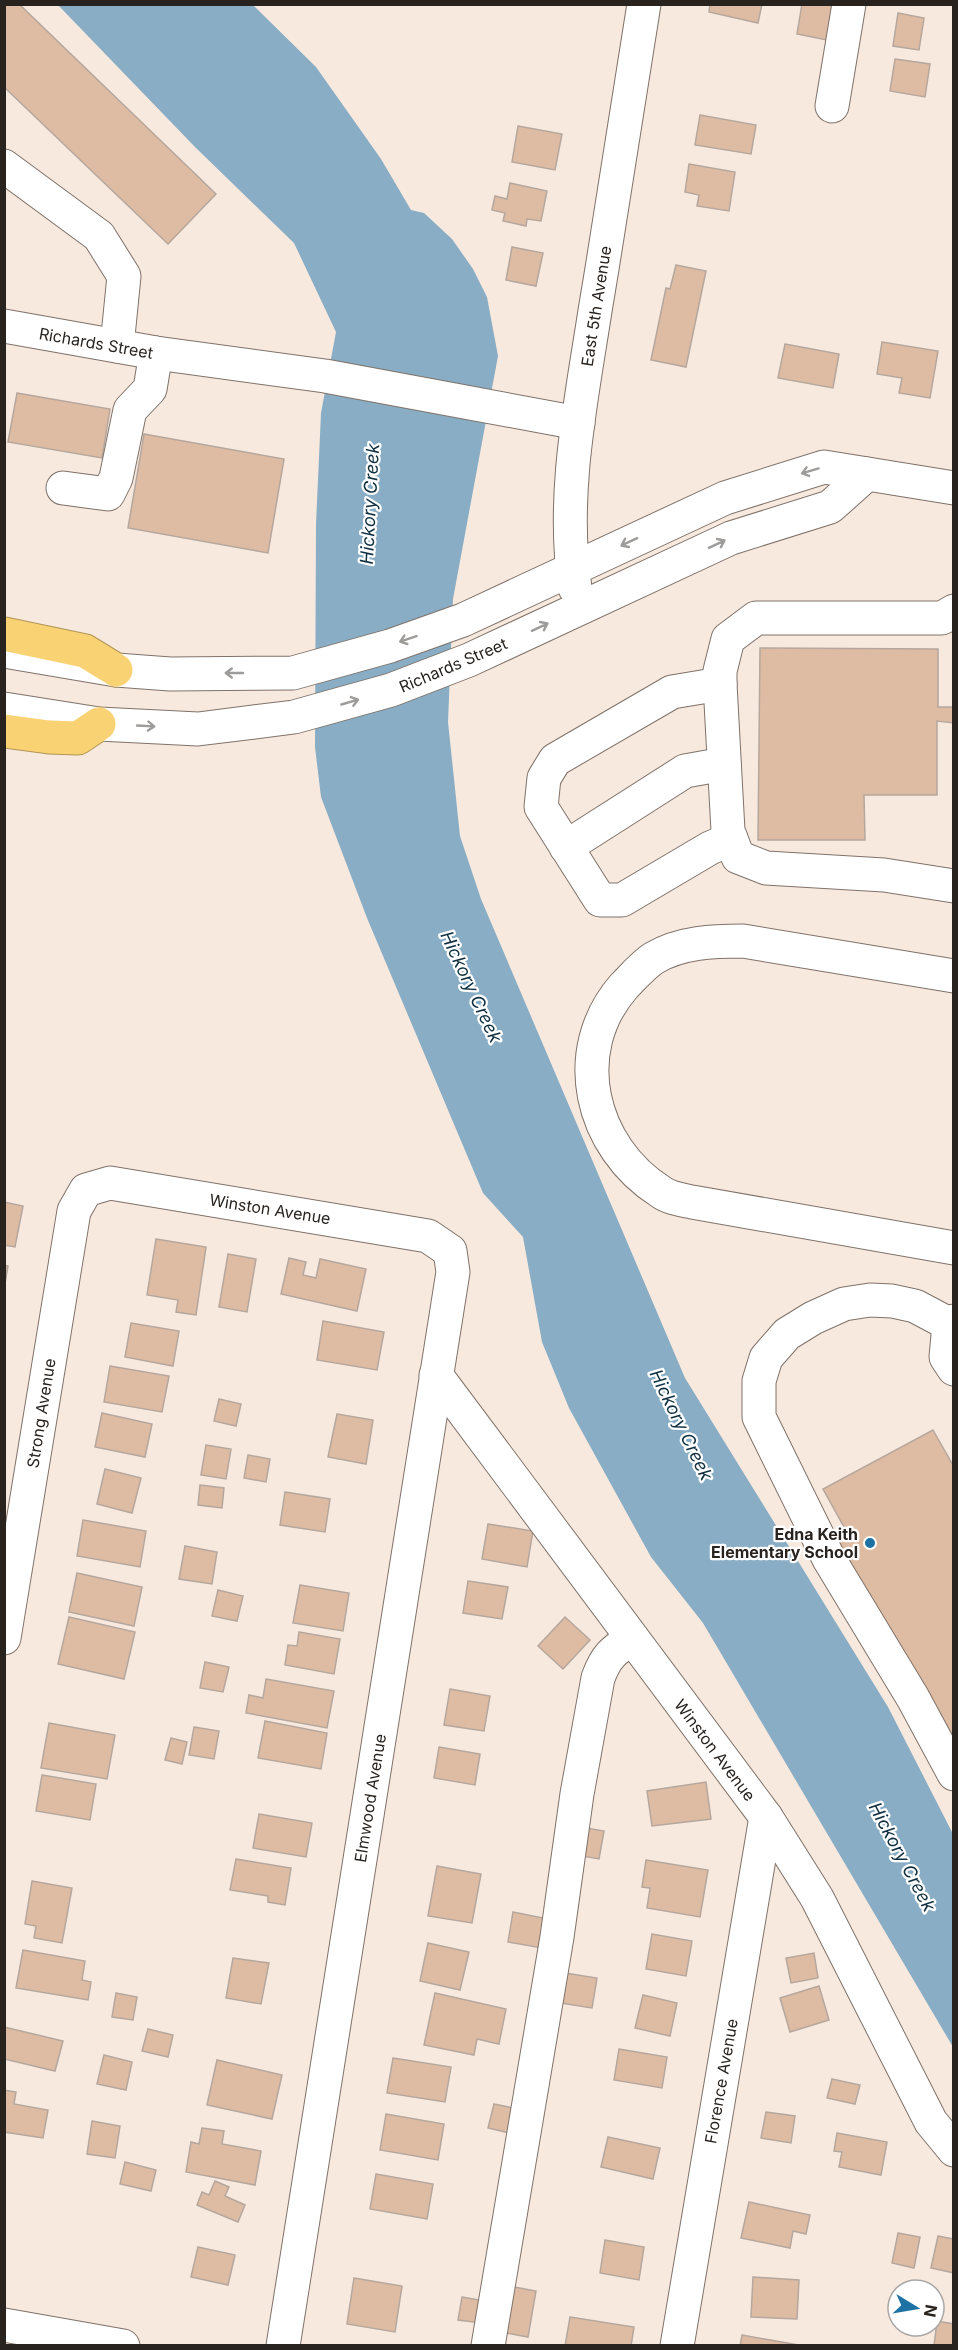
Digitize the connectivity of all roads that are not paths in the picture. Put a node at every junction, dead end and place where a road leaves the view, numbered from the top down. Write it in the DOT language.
graph roads {
  1 [pos="644,4"];
  2 [pos="849,4"];
  3 [pos="832,106"];
  4 [pos="4,166"];
  5 [pos="4,327"];
  6 [pos="117,346"];
  7 [pos="156,353"];
  8 [pos="578,423"];
  9 [pos="867,474"];
  10 [pos="63,488"];
  11 [pos="954,488"];
  12 [pos="572,569"];
  13 [pos="578,609"];
  14 [pos="954,611"];
  15 [pos="4,634"];
  16 [pos="4,651"];
  17 [pos="116,670"];
  18 [pos="720,684"];
  19 [pos="4,709"];
  20 [pos="99,724"];
  21 [pos="4,730"];
  22 [pos="724,764"];
  23 [pos="731,839"];
  24 [pos="566,847"];
  25 [pos="954,886"];
  26 [pos="954,976"];
  27 [pos="86,1190"];
  28 [pos="954,1248"];
  29 [pos="450,1251"];
  30 [pos="951,1322"];
  31 [pos="954,1369"];
  32 [pos="436,1375"];
  33 [pos="4,1638"];
  34 [pos="632,1638"];
  35 [pos="954,1774"];
  36 [pos="766,1817"];
  37 [pos="954,2150"];
  38 [pos="4,2325"];
  39 [pos="123,2346"];
  40 [pos="283,2346"];
  41 [pos="488,2346"];
  42 [pos="677,2346"];
  1 -- 8 [label="street, East 5th Avenue"];
  2 -- 3 [label="street"];
  4 -- 6 [label="street"];
  5 -- 6 [label="street, Richards Street"];
  6 -- 7 [label="street, Richards Street"];
  7 -- 8 [label="street, Richards Street"];
  7 -- 10 [label="street"];
  8 -- 12 [label="street, East 5th Avenue"];
  9 -- 11 [label="street"];
  9 -- 12 [label="street, one-way"];
  13 -- 9 [label="street, Richards Street, one-way"];
  12 -- 13 [label="street, East 5th Avenue"];
  12 -- 17 [label="street, one-way"];
  20 -- 13 [label="street, Richards Street, one-way"];
  14 -- 18 [label="street"];
  15 -- 17 [label="highway"];
  16 -- 17 [label="street"];
  18 -- 22 [label="street"];
  18 -- 24 [label="street"];
  19 -- 20 [label="street, Richards Street"];
  20 -- 21 [label="highway"];
  22 -- 23 [label="street"];
  22 -- 24 [label="street"];
  23 -- 24 [label="street"];
  23 -- 25 [label="street"];
  26 -- 28 [label="street"];
  27 -- 29 [label="street, Winston Avenue"];
  27 -- 33 [label="street, Strong Avenue"];
  29 -- 32 [label="street, Elmwood Avenue"];
  30 -- 31 [label="street"];
  30 -- 35 [label="street"];
  32 -- 34 [label="street, Winston Avenue"];
  32 -- 40 [label="street, Elmwood Avenue"];
  34 -- 36 [label="street, Winston Avenue"];
  34 -- 41 [label="street"];
  36 -- 37 [label="street, Winston Avenue"];
  36 -- 42 [label="street, Florence Avenue"];
  38 -- 39 [label="street"];
}
